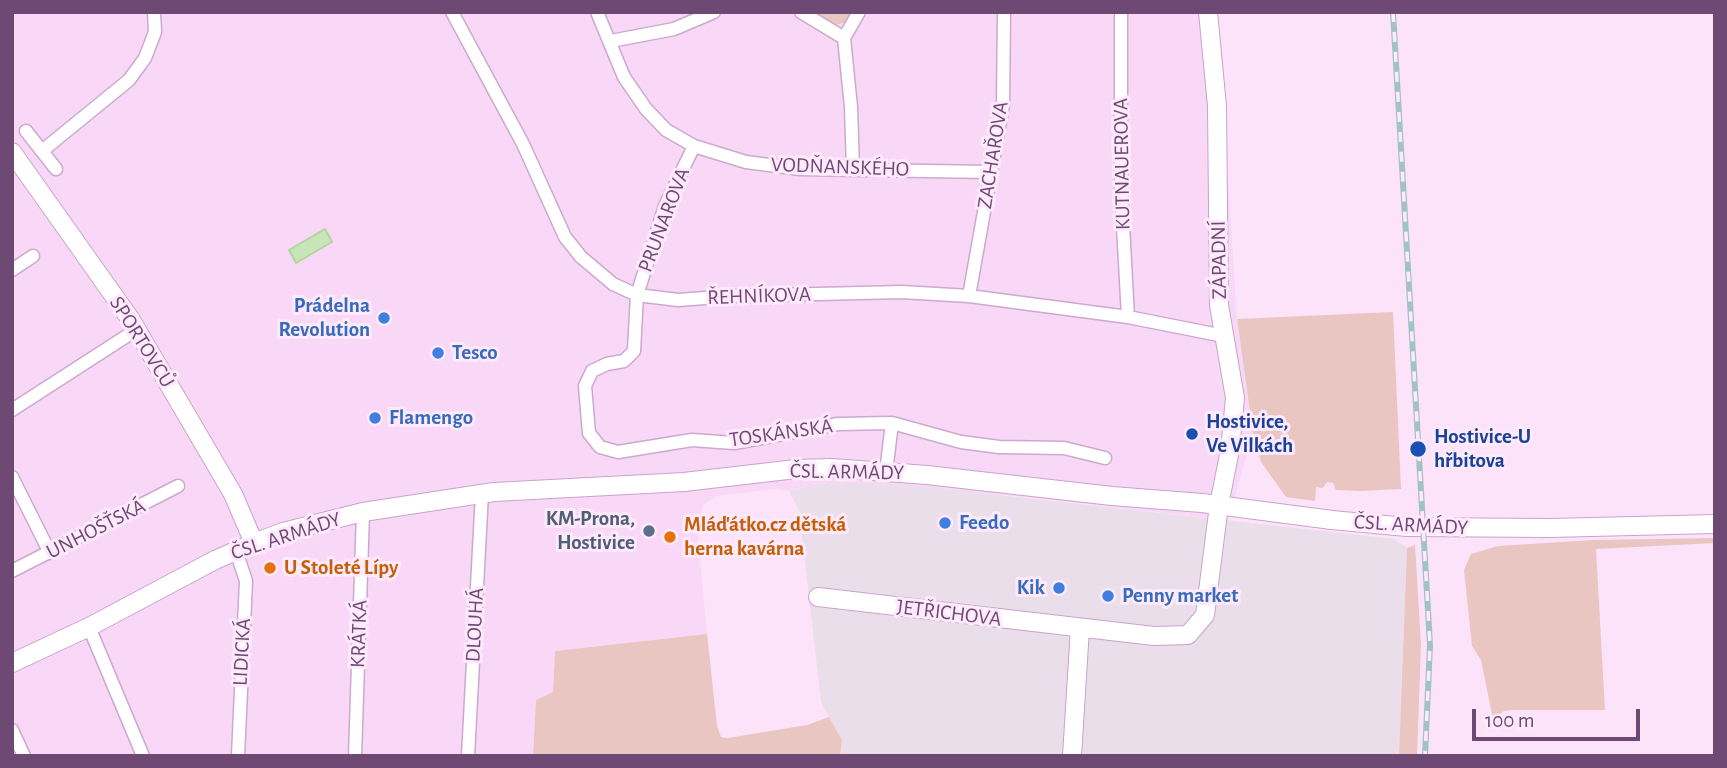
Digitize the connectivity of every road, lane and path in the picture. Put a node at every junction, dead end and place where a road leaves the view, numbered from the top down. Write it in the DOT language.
graph roads {
  1 [pos="154,12"];
  2 [pos="452,12"];
  3 [pos="597,12"];
  4 [pos="714,12"];
  5 [pos="801,12"];
  6 [pos="859,12"];
  7 [pos="1004,12"];
  8 [pos="1121,12"];
  9 [pos="1208,12"];
  10 [pos="844,38"];
  11 [pos="611,41"];
  12 [pos="26,131"];
  13 [pos="694,146"];
  14 [pos="42,151"];
  15 [pos="12,152"];
  16 [pos="56,169"];
  17 [pos="853,169"];
  18 [pos="990,172"];
  19 [pos="33,256"];
  20 [pos="12,270"];
  21 [pos="637,295"];
  22 [pos="969,296"];
  23 [pos="1128,317"];
  24 [pos="136,330"];
  25 [pos="1224,336"];
  26 [pos="12,410"];
  27 [pos="892,423"];
  28 [pos="1105,458"];
  29 [pos="886,472"];
  30 [pos="12,477"];
  31 [pos="178,486"];
  32 [pos="482,493"];
  33 [pos="1219,505"];
  34 [pos="363,512"];
  35 [pos="1714,524"];
  36 [pos="254,542"];
  37 [pos="236,551"];
  38 [pos="50,553"];
  39 [pos="12,571"];
  40 [pos="818,597"];
  41 [pos="89,627"];
  42 [pos="1080,628"];
  43 [pos="12,663"];
  44 [pos="12,730"];
  45 [pos="24,756"];
  46 [pos="143,756"];
  47 [pos="238,756"];
  48 [pos="355,756"];
  49 [pos="468,756"];
  50 [pos="1072,756"];
  1 -- 14 [label="street"];
  2 -- 21 [label="street, ŘEHNÍKOVA"];
  3 -- 11 [label="street, VODŇANSKÉHO"];
  4 -- 11 [label="street"];
  5 -- 10 [label="street"];
  6 -- 10 [label="street"];
  7 -- 18 [label="street, ZACHAŘOVA"];
  8 -- 23 [label="street, KUTNAUEROVA"];
  9 -- 25 [label="main road, ZÁPADNÍ"];
  10 -- 17 [label="street"];
  11 -- 13 [label="street, VODŇANSKÉHO"];
  12 -- 14 [label="street"];
  13 -- 17 [label="street, VODŇANSKÉHO"];
  13 -- 21 [label="street, PRUNAROVA"];
  14 -- 16 [label="street"];
  15 -- 24 [label="main road, SPORTOVCŮ"];
  17 -- 18 [label="street, VODŇANSKÉHO"];
  18 -- 22 [label="street, ZACHAŘOVA"];
  19 -- 20 [label="street"];
  21 -- 22 [label="street, ŘEHNÍKOVA"];
  21 -- 27 [label="street, TOSKÁNSKÁ"];
  22 -- 23 [label="street, ŘEHNÍKOVA"];
  23 -- 25 [label="street, ŘEHNÍKOVA"];
  24 -- 26 [label="street"];
  24 -- 36 [label="main road, SPORTOVCŮ"];
  25 -- 33 [label="main road, ZÁPADNÍ"];
  27 -- 28 [label="street, TOSKÁNSKÁ"];
  27 -- 29 [label="street"];
  29 -- 32 [label="main road, ČSL. ARMÁDY"];
  29 -- 33 [label="main road, ČSL. ARMÁDY"];
  30 -- 38 [label="street"];
  31 -- 38 [label="street, UNHOŠŤSKÁ"];
  32 -- 34 [label="main road, ČSL. ARMÁDY"];
  32 -- 49 [label="street, DLOUHÁ"];
  33 -- 35 [label="main road, ČSL. ARMÁDY"];
  33 -- 42 [label="main road, JETŘICHOVA"];
  34 -- 36 [label="main road, ČSL. ARMÁDY"];
  34 -- 48 [label="street, KRÁTKÁ"];
  36 -- 37 [label="main road, ČSL. ARMÁDY"];
  37 -- 41 [label="main road, ČSL. ARMÁDY"];
  37 -- 47 [label="street, LIDICKÁ"];
  38 -- 39 [label="street, UNHOŠŤSKÁ"];
  40 -- 42 [label="main road, JETŘICHOVA"];
  41 -- 43 [label="main road, ČSL. ARMÁDY"];
  41 -- 46 [label="street"];
  42 -- 50 [label="main road"];
  44 -- 45 [label="street"];
}
